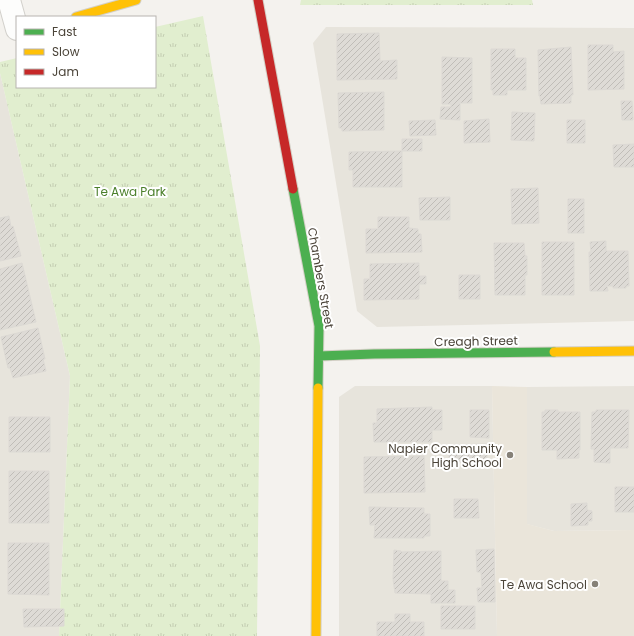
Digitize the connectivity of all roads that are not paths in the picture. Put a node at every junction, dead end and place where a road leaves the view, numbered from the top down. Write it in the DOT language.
graph roads {
  1 [pos="9,0"];
  2 [pos="136,0"];
  3 [pos="258,0"];
  4 [pos="80,16"];
  5 [pos="16,27"];
  6 [pos="16,31"];
  7 [pos="0,36"];
  8 [pos="634,352"];
  9 [pos="319,356"];
  10 [pos="316,636"];
  1 -- 5 [label="street"];
  2 -- 4 [label="main road"];
  3 -- 9 [label="main road, Chambers Street"];
  6 -- 7 [label="street"];
  8 -- 9 [label="main road, Creagh Street"];
  9 -- 10 [label="main road, Chambers Street"];
}
